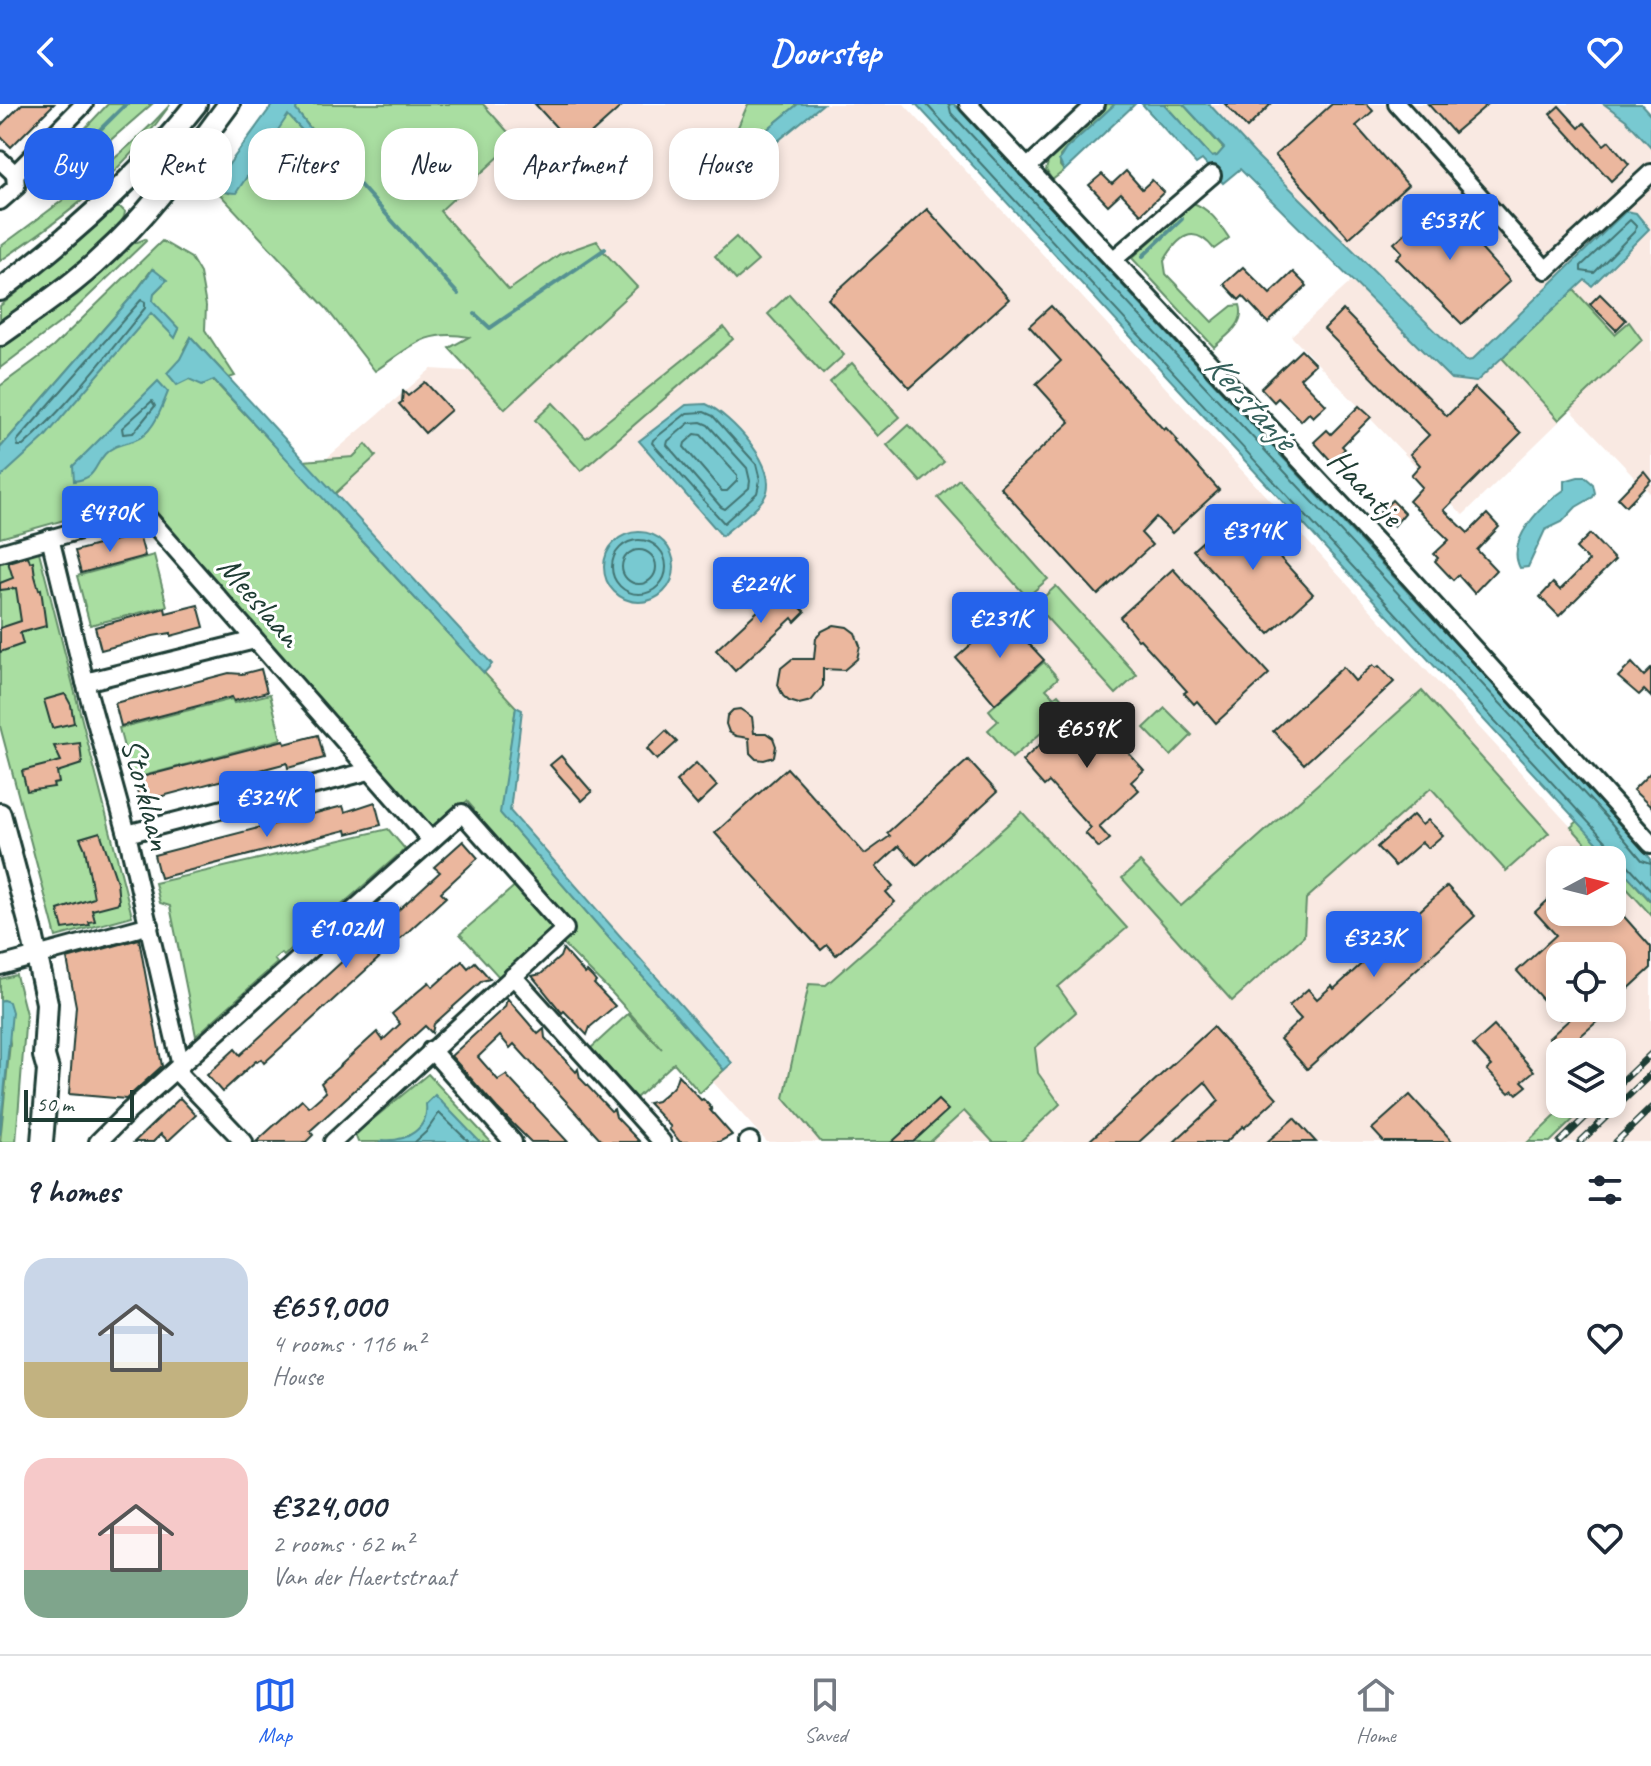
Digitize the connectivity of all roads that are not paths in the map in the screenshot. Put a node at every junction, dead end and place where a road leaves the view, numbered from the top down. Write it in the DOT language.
graph roads {
  1 [pos="84,104"];
  2 [pos="196,104"];
  3 [pos="229,104"];
  4 [pos="968,104"];
  5 [pos="1096,104"];
  6 [pos="1397,104"];
  7 [pos="0,160"];
  8 [pos="1027,168"];
  9 [pos="1651,173"];
  10 [pos="15,174"];
  11 [pos="1212,175"];
  12 [pos="0,201"];
  13 [pos="1113,260"];
  14 [pos="0,290"];
  15 [pos="0,335"];
  16 [pos="50,538"];
  17 [pos="0,553"];
  18 [pos="255,640"];
  19 [pos="85,682"];
  20 [pos="369,771"];
  21 [pos="0,814"];
  22 [pos="127,834"];
  23 [pos="431,840"];
  24 [pos="1651,844"];
  25 [pos="150,925"];
  26 [pos="37,956"];
  27 [pos="0,966"];
  28 [pos="513,976"];
  29 [pos="431,1050"];
  30 [pos="44,1056"];
  31 [pos="178,1069"];
  32 [pos="340,1140"];
  33 [pos="35,1142"];
  34 [pos="42,1142"];
  35 [pos="98,1142"];
  36 [pos="244,1142"];
  37 [pos="513,1142"];
  38 [pos="662,1142"];
  1 -- 10 [label="street"];
  2 -- 14 [label="main road"];
  3 -- 15 [label="main road"];
  4 -- 8 [label="street, Haantje"];
  5 -- 8 [label="street"];
  6 -- 9 [label="street"];
  7 -- 10 [label="street"];
  8 -- 13 [label="street, Haantje"];
  10 -- 12 [label="street"];
  11 -- 13 [label="street"];
  13 -- 24 [label="street, Haantje"];
  16 -- 17 [label="street, Meeslaan"];
  16 -- 18 [label="street, Meeslaan"];
  16 -- 19 [label="street, Storklaan"];
  18 -- 19 [label="street"];
  18 -- 20 [label="street, Meeslaan"];
  19 -- 22 [label="street, Storklaan"];
  20 -- 22 [label="street"];
  20 -- 23 [label="street, Meeslaan"];
  21 -- 26 [label="main road"];
  22 -- 25 [label="street, Storklaan"];
  23 -- 28 [label="street"];
  23 -- 31 [label="street"];
  25 -- 26 [label="street"];
  25 -- 31 [label="street, Storklaan"];
  26 -- 27 [label="street"];
  26 -- 30 [label="main road"];
  28 -- 29 [label="street"];
  28 -- 38 [label="street"];
  29 -- 32 [label="street"];
  29 -- 37 [label="street"];
  30 -- 33 [label="main road"];
  30 -- 34 [label="main road"];
  31 -- 35 [label="street"];
  31 -- 36 [label="street"];
}
